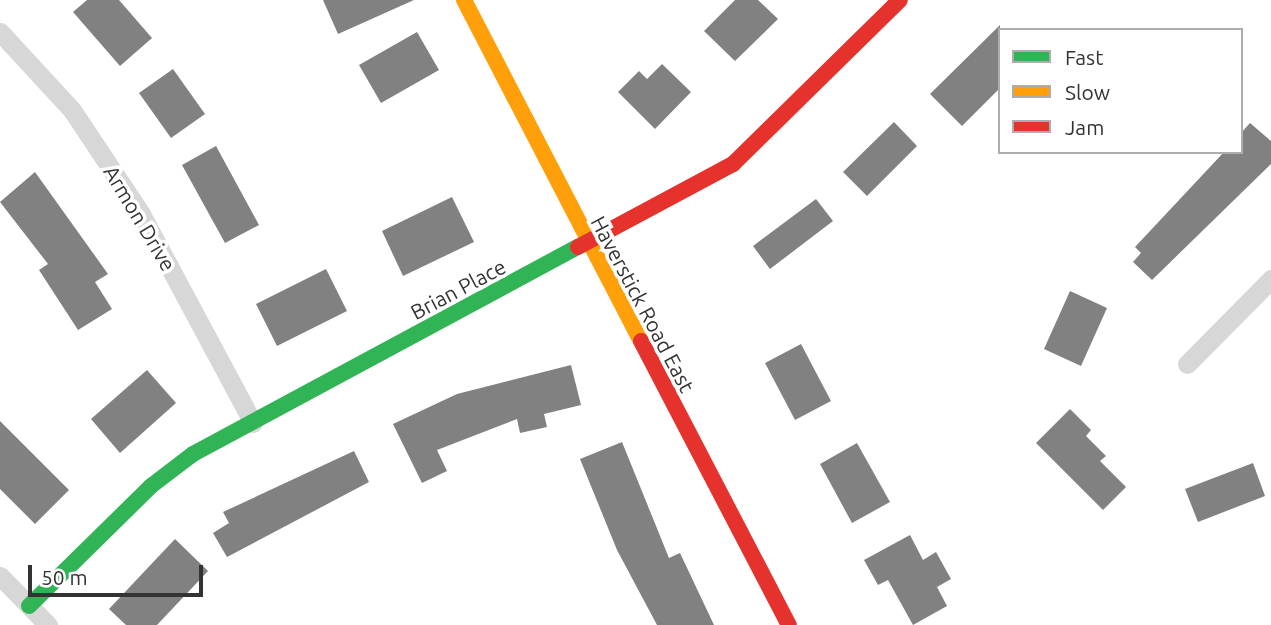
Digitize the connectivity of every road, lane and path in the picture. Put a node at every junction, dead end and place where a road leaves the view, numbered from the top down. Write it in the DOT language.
graph roads {
  1 [pos="464,0"];
  2 [pos="900,0"];
  3 [pos="0,32"];
  4 [pos="588,244"];
  5 [pos="1271,279"];
  6 [pos="1187,364"];
  7 [pos="253,423"];
  8 [pos="0,576"];
  9 [pos="29,606"];
  10 [pos="48,625"];
  11 [pos="789,625"];
  1 -- 4 [label="street, Haverstick Road East"];
  2 -- 4 [label="street, Brian Place"];
  3 -- 7 [label="street, Armon Drive"];
  4 -- 7 [label="street, Brian Place"];
  4 -- 11 [label="street, Haverstick Road East"];
  5 -- 6 [label="street"];
  7 -- 9 [label="street, Brian Place"];
  8 -- 9 [label="street"];
  9 -- 10 [label="street"];
}
